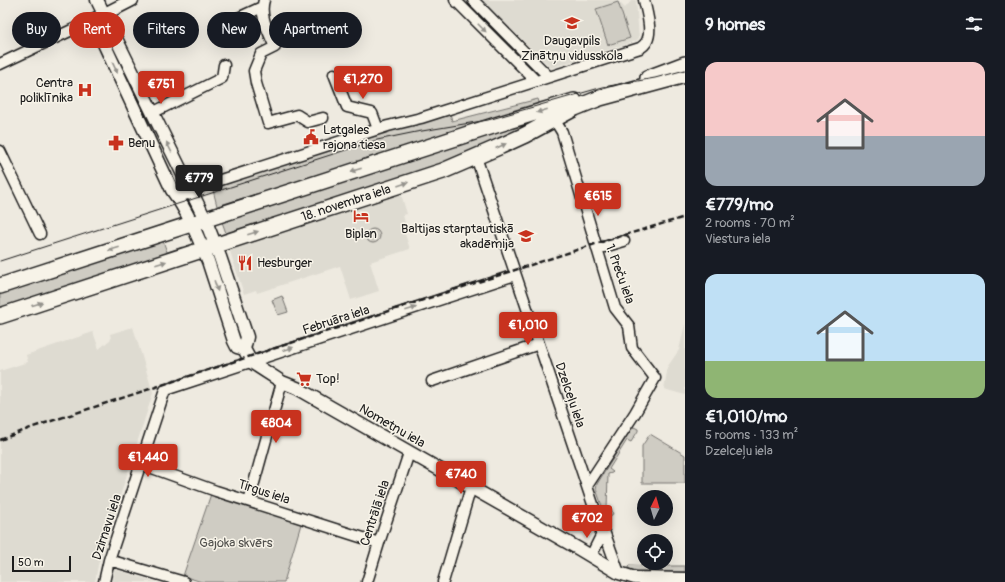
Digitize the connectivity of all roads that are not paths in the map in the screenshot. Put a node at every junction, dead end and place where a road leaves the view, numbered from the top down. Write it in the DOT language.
graph roads {
  1 [pos="97,0"];
  2 [pos="132,0"];
  3 [pos="455,0"];
  4 [pos="473,0"];
  5 [pos="644,0"];
  6 [pos="263,3"];
  7 [pos="103,12"];
  8 [pos="108,12"];
  9 [pos="248,12"];
  10 [pos="69,31"];
  11 [pos="519,46"];
  12 [pos="106,48"];
  13 [pos="120,48"];
  14 [pos="510,56"];
  15 [pos="0,64"];
  16 [pos="685,64"];
  17 [pos="224,65"];
  18 [pos="334,74"];
  19 [pos="685,76"];
  20 [pos="550,77"];
  21 [pos="536,81"];
  22 [pos="152,113"];
  23 [pos="323,118"];
  24 [pos="554,119"];
  25 [pos="378,129"];
  26 [pos="0,152"];
  27 [pos="476,157"];
  28 [pos="191,190"];
  29 [pos="177,197"];
  30 [pos="198,222"];
  31 [pos="40,234"];
  32 [pos="624,241"];
  33 [pos="209,247"];
  34 [pos="597,249"];
  35 [pos="515,275"];
  36 [pos="0,286"];
  37 [pos="0,316"];
  38 [pos="539,344"];
  39 [pos="251,362"];
  40 [pos="432,381"];
  41 [pos="282,382"];
  42 [pos="165,390"];
  43 [pos="409,453"];
  44 [pos="141,464"];
  45 [pos="587,486"];
  46 [pos="471,487"];
  47 [pos="249,500"];
  48 [pos="601,528"];
  49 [pos="379,543"];
  50 [pos="591,556"];
  51 [pos="109,560"];
  52 [pos="625,577"];
  53 [pos="685,579"];
  54 [pos="104,582"];
  55 [pos="184,582"];
  56 [pos="367,582"];
  57 [pos="443,582"];
  1 -- 7 [label="street"];
  2 -- 8 [label="street"];
  3 -- 14 [label="street, one-way"];
  4 -- 11 [label="street"];
  5 -- 20 [label="street"];
  6 -- 9 [label="street"];
  6 -- 23 [label="street"];
  10 -- 15 [label="street"];
  11 -- 14 [label="street"];
  11 -- 20 [label="street"];
  12 -- 29 [label="street, one-way"];
  13 -- 22 [label="street"];
  14 -- 21 [label="street"];
  16 -- 30 [label="main road, one-way"];
  17 -- 22 [label="street"];
  18 -- 25 [label="street"];
  19 -- 24 [label="main road, 18. novembra iela"];
  20 -- 21 [label="street"];
  21 -- 25 [label="street"];
  28 -- 22 [label="street, one-way"];
  27 -- 24 [label="main road, 18. novembra iela, one-way"];
  24 -- 34 [label="street, 1. Preču iela"];
  25 -- 28 [label="street"];
  26 -- 31 [label="street"];
  33 -- 27 [label="main road, 18. novembra iela, one-way"];
  27 -- 35 [label="street, Dzelceļu iela"];
  28 -- 29 [label="street"];
  28 -- 30 [label="street"];
  29 -- 30 [label="street"];
  30 -- 33 [label="street, Nometņu iela"];
  30 -- 36 [label="main road, one-way"];
  32 -- 34 [label="street"];
  37 -- 33 [label="main road, 18. novembra iela, one-way"];
  33 -- 39 [label="street, Nometņu iela"];
  34 -- 45 [label="street, 1. Preču iela"];
  35 -- 38 [label="street, Dzelceļu iela"];
  39 -- 35 [label="street, Februāra iela, one-way"];
  38 -- 40 [label="street"];
  38 -- 45 [label="street, Dzelceļu iela"];
  39 -- 41 [label="street, Nometņu iela"];
  39 -- 42 [label="street, Februāra iela"];
  41 -- 43 [label="street, Nometņu iela"];
  41 -- 47 [label="street"];
  42 -- 44 [label="street, Dzirnavu iela"];
  43 -- 46 [label="street, Nometņu iela"];
  43 -- 49 [label="street, Centrālā iela"];
  44 -- 47 [label="street, Tirgus iela"];
  44 -- 51 [label="street, Dzirnavu iela"];
  45 -- 48 [label="street, Dzelceļu iela"];
  46 -- 50 [label="street, Nometņu iela"];
  46 -- 57 [label="street"];
  47 -- 49 [label="street, Tirgus iela"];
  48 -- 50 [label="street"];
  48 -- 52 [label="street, Dzelceļu iela"];
  49 -- 56 [label="street, Centrālā iela"];
  50 -- 52 [label="street, Nometņu iela"];
  51 -- 54 [label="street, Dzirnavu iela"];
  51 -- 55 [label="street"];
  52 -- 53 [label="street, Nometņu iela"];
}
